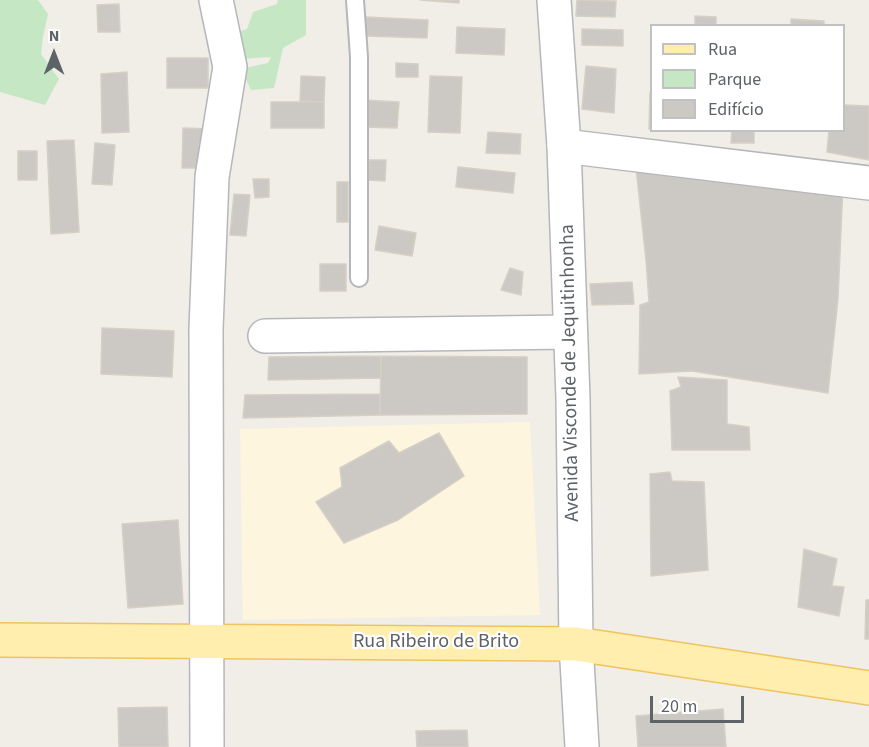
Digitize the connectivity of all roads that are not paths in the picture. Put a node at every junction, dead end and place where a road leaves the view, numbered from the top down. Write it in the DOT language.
graph roads {
  1 [pos="216,0"];
  2 [pos="355,0"];
  3 [pos="554,0"];
  4 [pos="564,146"];
  5 [pos="869,183"];
  6 [pos="359,279"];
  7 [pos="570,332"];
  8 [pos="266,336"];
  9 [pos="0,640"];
  10 [pos="207,642"];
  11 [pos="576,644"];
  12 [pos="869,688"];
  13 [pos="207,747"];
  14 [pos="582,747"];
  1 -- 10 [label="street"];
  2 -- 6 [label="lane"];
  3 -- 4 [label="street, Avenida Visconde de Jequitinhonha"];
  4 -- 5 [label="street"];
  4 -- 7 [label="street, Avenida Visconde de Jequitinhonha"];
  7 -- 8 [label="street"];
  7 -- 11 [label="street, Avenida Visconde de Jequitinhonha"];
  9 -- 10 [label="main road, Rua Ribeiro de Brito"];
  10 -- 11 [label="main road, Rua Ribeiro de Brito"];
  10 -- 13 [label="street"];
  11 -- 12 [label="main road, Rua Ribeiro de Brito"];
  11 -- 14 [label="street, Avenida Visconde de Jequitinhonha"];
}
